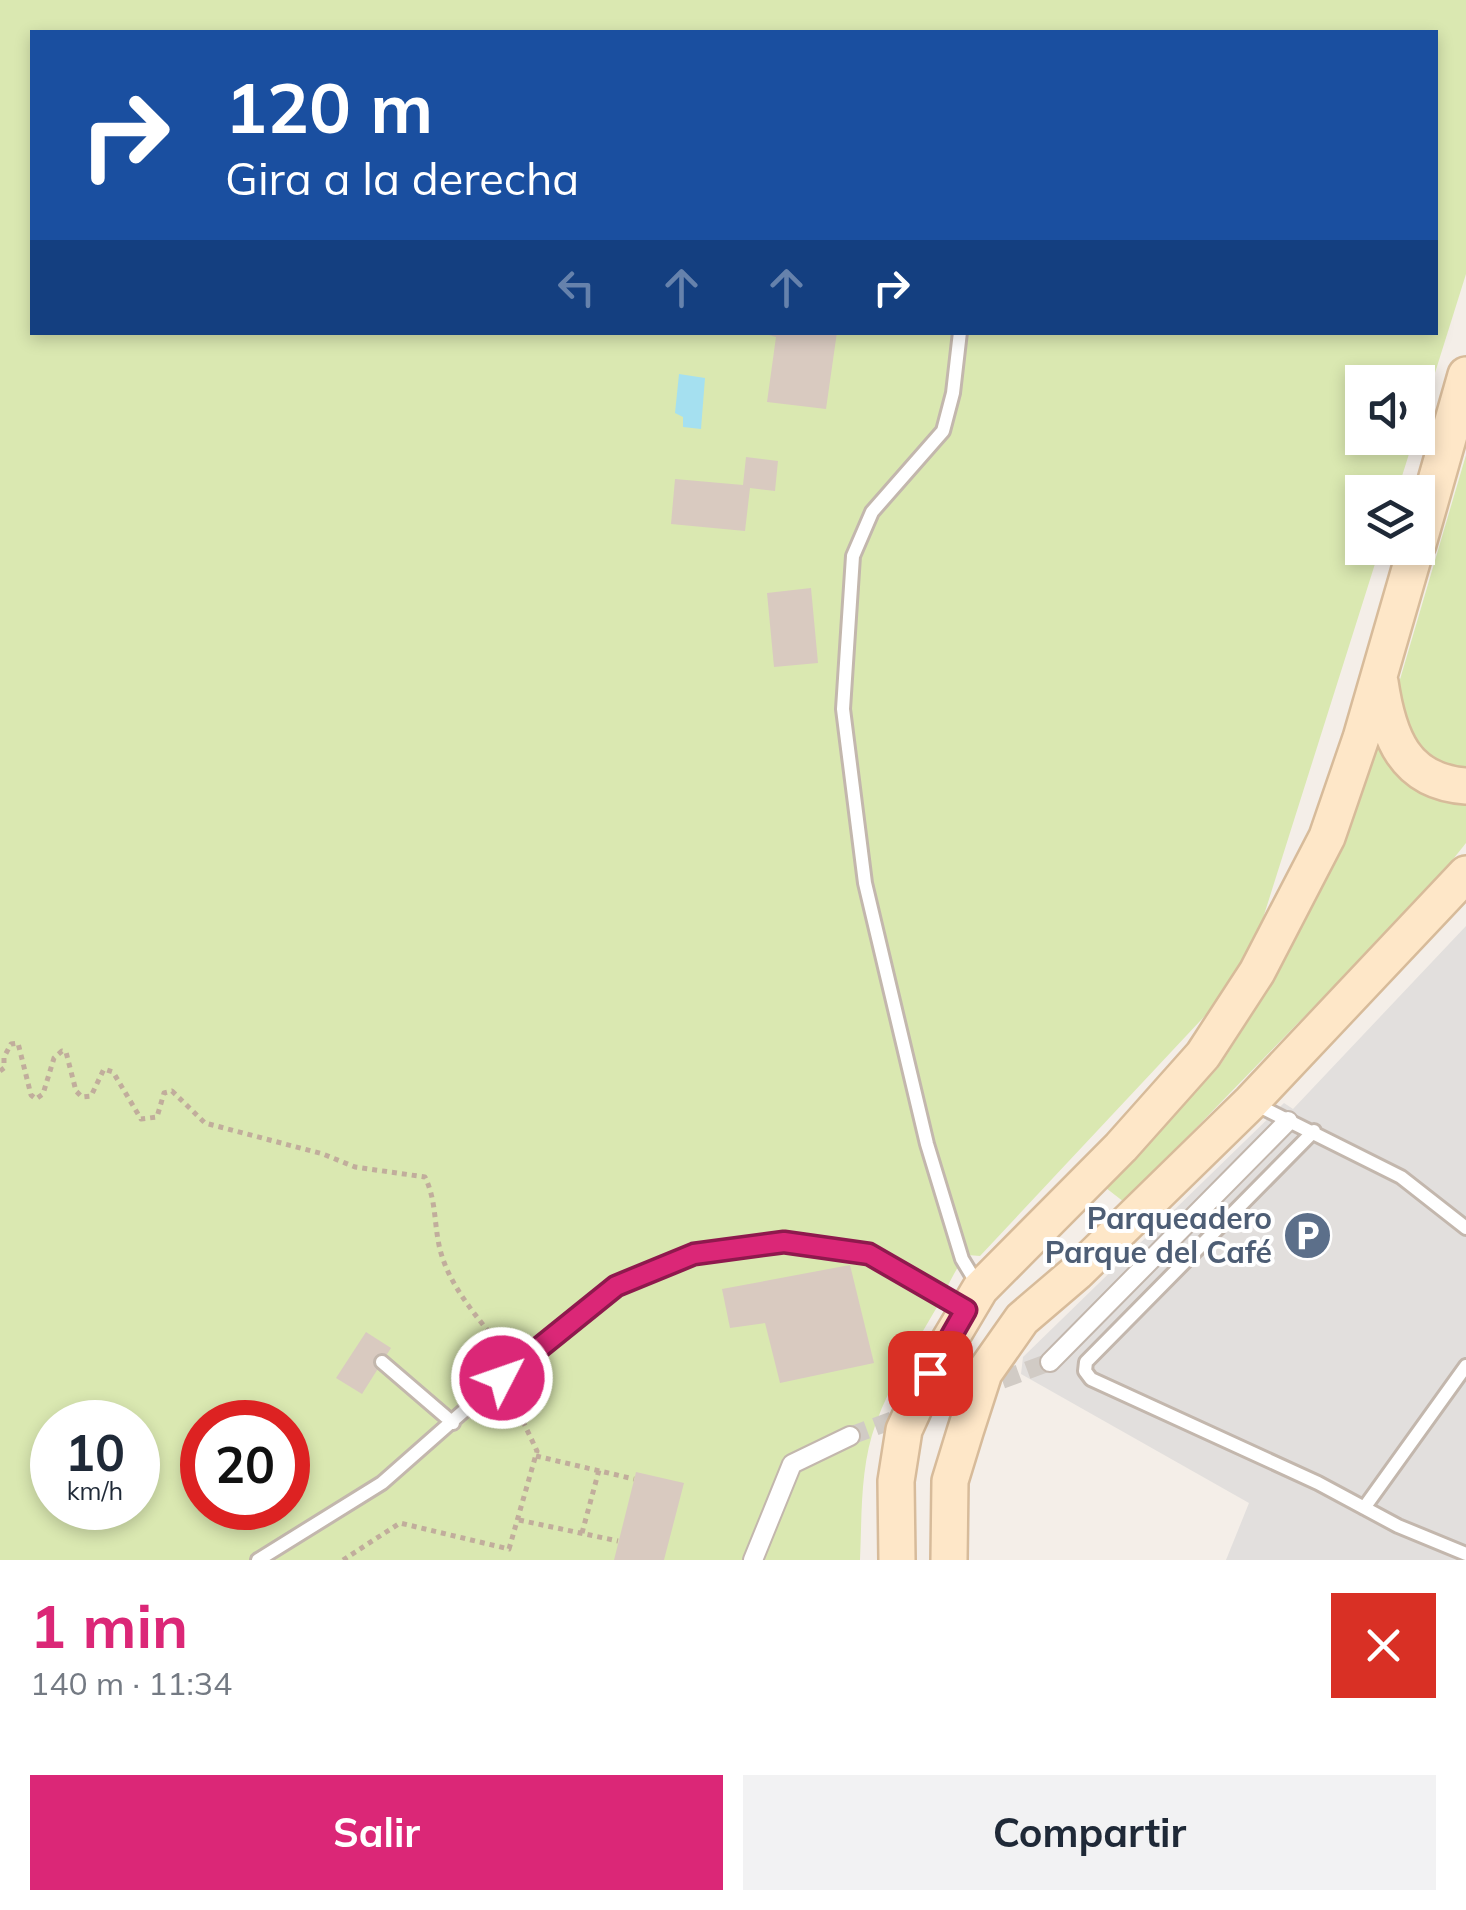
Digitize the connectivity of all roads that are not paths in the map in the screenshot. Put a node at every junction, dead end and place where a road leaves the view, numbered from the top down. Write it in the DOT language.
graph roads {
  1 [pos="960,335"];
  2 [pos="1466,375"];
  3 [pos="1435,483"];
  4 [pos="1411,565"];
  5 [pos="1379,676"];
  6 [pos="1466,786"];
  7 [pos="1466,874"];
  8 [pos="1251,1102"];
  9 [pos="1288,1121"];
  10 [pos="1314,1131"];
  11 [pos="1466,1228"];
  12 [pos="973,1300"];
  13 [pos="382,1362"];
  14 [pos="1050,1362"];
  15 [pos="1466,1366"];
  16 [pos="453,1422"];
  17 [pos="850,1436"];
  18 [pos="1364,1508"];
  19 [pos="1466,1554"];
  20 [pos="258,1560"];
  21 [pos="753,1560"];
  22 [pos="897,1560"];
  23 [pos="949,1560"];
  1 -- 12 [label="lane"];
  2 -- 3 [label="main road"];
  4 -- 5 [label="main road"];
  5 -- 6 [label="main road"];
  5 -- 12 [label="main road"];
  7 -- 8 [label="main road"];
  8 -- 9 [label="lane"];
  8 -- 23 [label="main road"];
  9 -- 10 [label="lane"];
  9 -- 14 [label="street"];
  10 -- 11 [label="lane"];
  10 -- 18 [label="lane"];
  12 -- 16 [label="lane"];
  12 -- 22 [label="main road"];
  13 -- 16 [label="lane"];
  15 -- 18 [label="lane"];
  16 -- 20 [label="lane"];
  17 -- 21 [label="street"];
  18 -- 19 [label="lane"];
}
